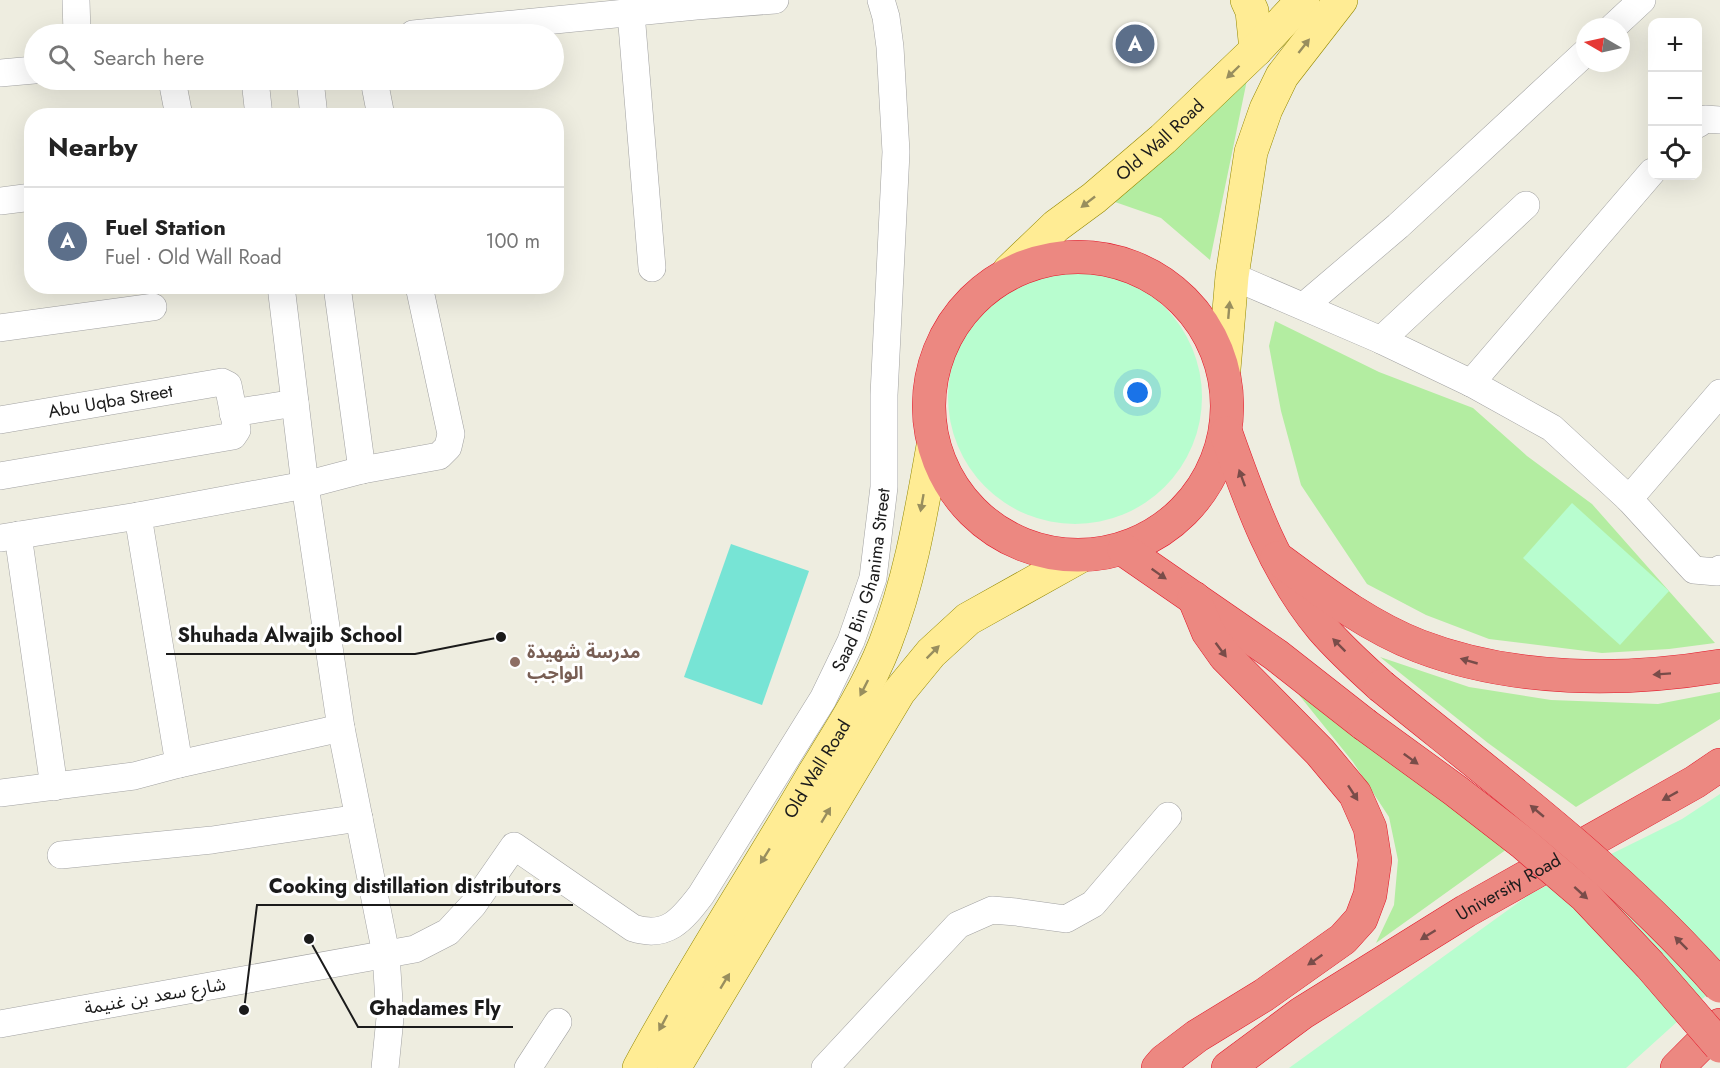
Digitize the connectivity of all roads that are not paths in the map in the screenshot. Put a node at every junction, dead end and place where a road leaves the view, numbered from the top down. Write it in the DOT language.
graph roads {
  1 [pos="76,0"];
  2 [pos="775,0"];
  3 [pos="881,0"];
  4 [pos="1247,0"];
  5 [pos="1303,0"];
  6 [pos="1341,0"];
  7 [pos="1642,0"];
  8 [pos="696,3"];
  9 [pos="631,13"];
  10 [pos="1623,18"];
  11 [pos="77,24"];
  12 [pos="517,24"];
  13 [pos="1257,50"];
  14 [pos="1576,61"];
  15 [pos="24,71"];
  16 [pos="0,73"];
  17 [pos="174,90"];
  18 [pos="256,90"];
  19 [pos="310,90"];
  20 [pos="376,90"];
  21 [pos="177,108"];
  22 [pos="258,108"];
  23 [pos="313,108"];
  24 [pos="379,108"];
  25 [pos="1720,120"];
  26 [pos="1702,121"];
  27 [pos="1648,178"];
  28 [pos="24,198"];
  29 [pos="0,201"];
  30 [pos="1526,205"];
  31 [pos="652,268"];
  32 [pos="1009,271"];
  33 [pos="1232,276"];
  34 [pos="282,294"];
  35 [pos="339,294"];
  36 [pos="421,294"];
  37 [pos="1304,306"];
  38 [pos="153,307"];
  39 [pos="0,328"];
  40 [pos="1381,340"];
  41 [pos="1224,369"];
  42 [pos="1471,384"];
  43 [pos="1720,393"];
  44 [pos="295,403"];
  45 [pos="233,413"];
  46 [pos="0,420"];
  47 [pos="1226,433"];
  48 [pos="933,446"];
  49 [pos="362,470"];
  50 [pos="0,476"];
  51 [pos="305,485"];
  52 [pos="1629,499"];
  53 [pos="138,516"];
  54 [pos="9,536"];
  55 [pos="1124,550"];
  56 [pos="1079,557"];
  57 [pos="1277,558"];
  58 [pos="1720,569"];
  59 [pos="1194,598"];
  60 [pos="1720,666"];
  61 [pos="341,728"];
  62 [pos="179,764"];
  63 [pos="1720,765"];
  64 [pos="54,787"];
  65 [pos="0,793"];
  66 [pos="1168,816"];
  67 [pos="359,818"];
  68 [pos="61,855"];
  69 [pos="386,954"];
  70 [pos="1720,986"];
  71 [pos="1302,1013"];
  72 [pos="558,1022"];
  73 [pos="0,1024"];
  74 [pos="1720,1025"];
  75 [pos="1720,1046"];
  76 [pos="385,1068"];
  77 [pos="528,1068"];
  78 [pos="639,1068"];
  79 [pos="674,1068"];
  80 [pos="825,1068"];
  81 [pos="1158,1068"];
  82 [pos="1175,1068"];
  83 [pos="1228,1068"];
  84 [pos="1677,1068"];
  1 -- 11 [label="street"];
  2 -- 8 [label="street"];
  3 -- 69 [label="street, شارع سعد بن غنيمة"];
  4 -- 13 [label="main road"];
  5 -- 13 [label="main road, Old Wall Road"];
  33 -- 6 [label="main road, one-way"];
  7 -- 10 [label="street"];
  8 -- 9 [label="street"];
  9 -- 12 [label="street"];
  9 -- 31 [label="street"];
  13 -- 32 [label="main road, Old Wall Road, one-way"];
  14 -- 37 [label="street"];
  15 -- 16 [label="street"];
  17 -- 21 [label="street"];
  18 -- 22 [label="street"];
  19 -- 23 [label="street"];
  20 -- 24 [label="street"];
  25 -- 26 [label="street"];
  27 -- 42 [label="street"];
  28 -- 29 [label="street"];
  30 -- 40 [label="street"];
  32 -- 41 [label="highway"];
  32 -- 48 [label="highway"];
  33 -- 37 [label="street"];
  41 -- 33 [label="main road, one-way"];
  34 -- 44 [label="street"];
  35 -- 49 [label="street"];
  36 -- 49 [label="street"];
  37 -- 40 [label="street"];
  38 -- 39 [label="street"];
  40 -- 42 [label="street"];
  41 -- 47 [label="highway"];
  42 -- 52 [label="street"];
  43 -- 52 [label="street"];
  44 -- 45 [label="street"];
  44 -- 51 [label="street"];
  45 -- 46 [label="street, Abu Uqba Street"];
  45 -- 50 [label="street"];
  47 -- 55 [label="highway"];
  57 -- 47 [label="highway, one-way"];
  48 -- 56 [label="highway"];
  48 -- 78 [label="main road, Old Wall Road, one-way"];
  49 -- 51 [label="street"];
  51 -- 53 [label="street"];
  51 -- 61 [label="street"];
  52 -- 58 [label="street"];
  53 -- 54 [label="street"];
  53 -- 62 [label="street"];
  54 -- 64 [label="street"];
  55 -- 56 [label="highway"];
  55 -- 59 [label="highway, one-way"];
  79 -- 56 [label="main road, Old Wall Road, one-way"];
  60 -- 57 [label="highway, one-way"];
  70 -- 57 [label="highway, one-way, bridge"];
  59 -- 75 [label="highway, one-way, bridge"];
  59 -- 81 [label="highway, one-way"];
  61 -- 62 [label="street"];
  61 -- 67 [label="street"];
  62 -- 64 [label="street"];
  63 -- 71 [label="highway, University Road, one-way"];
  64 -- 65 [label="street"];
  66 -- 80 [label="street"];
  67 -- 68 [label="street"];
  67 -- 69 [label="street"];
  69 -- 73 [label="street, شارع سعد بن غنيمة"];
  69 -- 76 [label="street"];
  71 -- 82 [label="highway"];
  71 -- 83 [label="highway"];
  72 -- 77 [label="street"];
  74 -- 84 [label="highway"];
}
